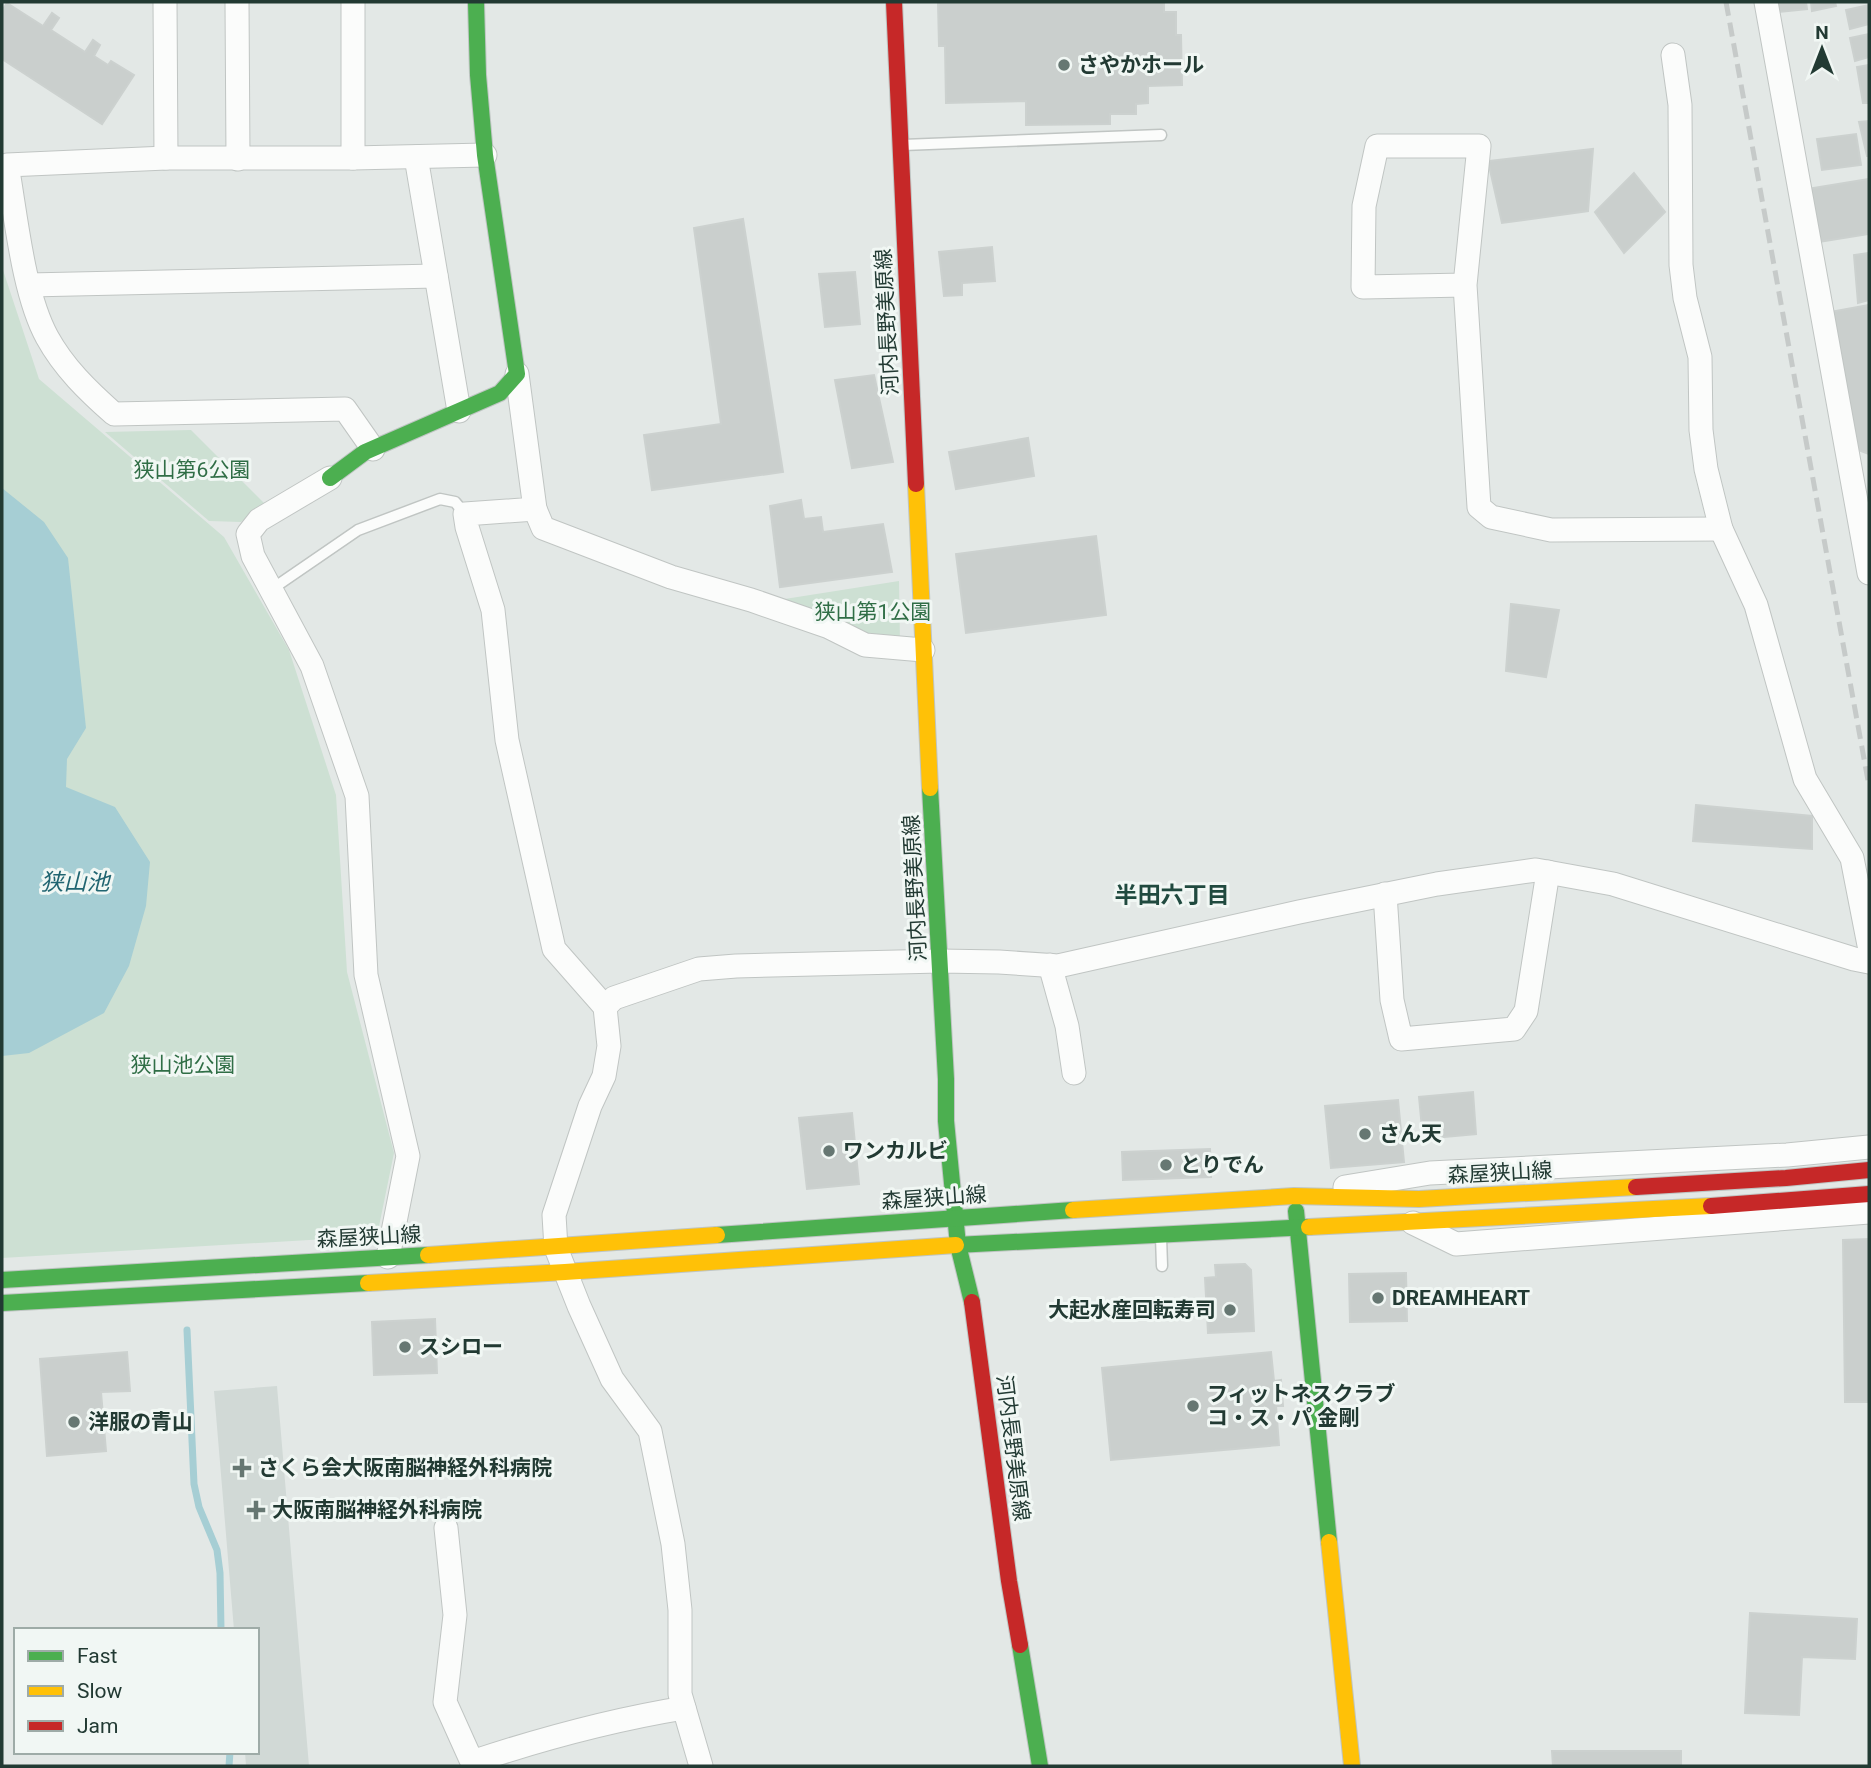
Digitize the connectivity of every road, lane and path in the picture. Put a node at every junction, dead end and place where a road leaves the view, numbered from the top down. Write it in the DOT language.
graph roads {
  1 [pos="165,2"];
  2 [pos="237,2"];
  3 [pos="353,2"];
  4 [pos="476,2"];
  5 [pos="894,2"];
  6 [pos="1766,2"];
  7 [pos="1673,55"];
  8 [pos="1161,135"];
  9 [pos="900,145"];
  10 [pos="485,155"];
  11 [pos="416,157"];
  12 [pos="166,158"];
  13 [pos="353,158"];
  14 [pos="237,159"];
  15 [pos="436,276"];
  16 [pos="29,285"];
  17 [pos="1465,285"];
  18 [pos="517,374"];
  19 [pos="459,411"];
  20 [pos="373,449"];
  21 [pos="1860,471"];
  22 [pos="330,478"];
  23 [pos="535,509"];
  24 [pos="466,514"];
  25 [pos="1721,529"];
  26 [pos="1869,573"];
  27 [pos="272,589"];
  28 [pos="923,650"];
  29 [pos="1548,872"];
  30 [pos="1385,894"];
  31 [pos="1869,945"];
  32 [pos="940,961"];
  33 [pos="1869,962"];
  34 [pos="1050,965"];
  35 [pos="605,1007"];
  36 [pos="1074,1073"];
  37 [pos="1869,1147"];
  38 [pos="1869,1170"];
  39 [pos="1869,1194"];
  40 [pos="1294,1196"];
  41 [pos="1869,1212"];
  42 [pos="956,1217"];
  43 [pos="1412,1222"];
  44 [pos="1297,1229"];
  45 [pos="1161,1235"];
  46 [pos="958,1245"];
  47 [pos="556,1248"];
  48 [pos="388,1257"];
  49 [pos="1162,1266"];
  50 [pos="565,1272"];
  51 [pos="2,1280"];
  52 [pos="2,1303"];
  53 [pos="446,1528"];
  54 [pos="684,1708"];
  55 [pos="701,1766"];
  56 [pos="1040,1766"];
  57 [pos="1352,1766"];
  1 -- 12 [label="street"];
  2 -- 14 [label="street"];
  3 -- 13 [label="street"];
  4 -- 10 [label="main road"];
  5 -- 9 [label="main road, 河内長野美原線"];
  6 -- 21 [label="street"];
  7 -- 25 [label="street"];
  8 -- 9 [label="lane"];
  9 -- 28 [label="main road, 河内長野美原線"];
  10 -- 11 [label="street"];
  10 -- 18 [label="main road"];
  11 -- 13 [label="street"];
  11 -- 15 [label="street"];
  12 -- 14 [label="street"];
  12 -- 16 [label="street"];
  13 -- 14 [label="street"];
  15 -- 16 [label="street"];
  15 -- 19 [label="street"];
  16 -- 20 [label="street"];
  17 -- 17 [label="street"];
  17 -- 25 [label="street"];
  18 -- 19 [label="main road"];
  18 -- 23 [label="street"];
  19 -- 20 [label="main road"];
  20 -- 22 [label="main road"];
  21 -- 26 [label="street"];
  22 -- 27 [label="street"];
  23 -- 24 [label="street"];
  23 -- 28 [label="street"];
  24 -- 27 [label="lane"];
  24 -- 35 [label="street"];
  25 -- 31 [label="street"];
  27 -- 48 [label="street"];
  28 -- 32 [label="main road, 河内長野美原線"];
  29 -- 30 [label="street"];
  29 -- 30 [label="street"];
  29 -- 33 [label="street"];
  30 -- 34 [label="street"];
  32 -- 34 [label="street"];
  32 -- 35 [label="street"];
  32 -- 42 [label="main road, 河内長野美原線"];
  34 -- 36 [label="street"];
  35 -- 47 [label="street"];
  37 -- 40 [label="street"];
  38 -- 40 [label="main road, 森屋狭山線"];
  39 -- 43 [label="main road"];
  40 -- 42 [label="main road, 森屋狭山線"];
  40 -- 44 [label="main road"];
  41 -- 43 [label="street"];
  42 -- 46 [label="main road, 河内長野美原線"];
  42 -- 47 [label="main road, 森屋狭山線"];
  43 -- 44 [label="main road"];
  44 -- 45 [label="main road"];
  44 -- 57 [label="main road"];
  45 -- 46 [label="main road"];
  45 -- 49 [label="lane"];
  46 -- 50 [label="main road"];
  46 -- 56 [label="main road, 河内長野美原線"];
  47 -- 48 [label="main road, 森屋狭山線"];
  47 -- 50 [label="street"];
  48 -- 51 [label="main road, 森屋狭山線"];
  50 -- 52 [label="main road"];
  50 -- 54 [label="street"];
  53 -- 54 [label="street"];
  54 -- 55 [label="street"];
}
